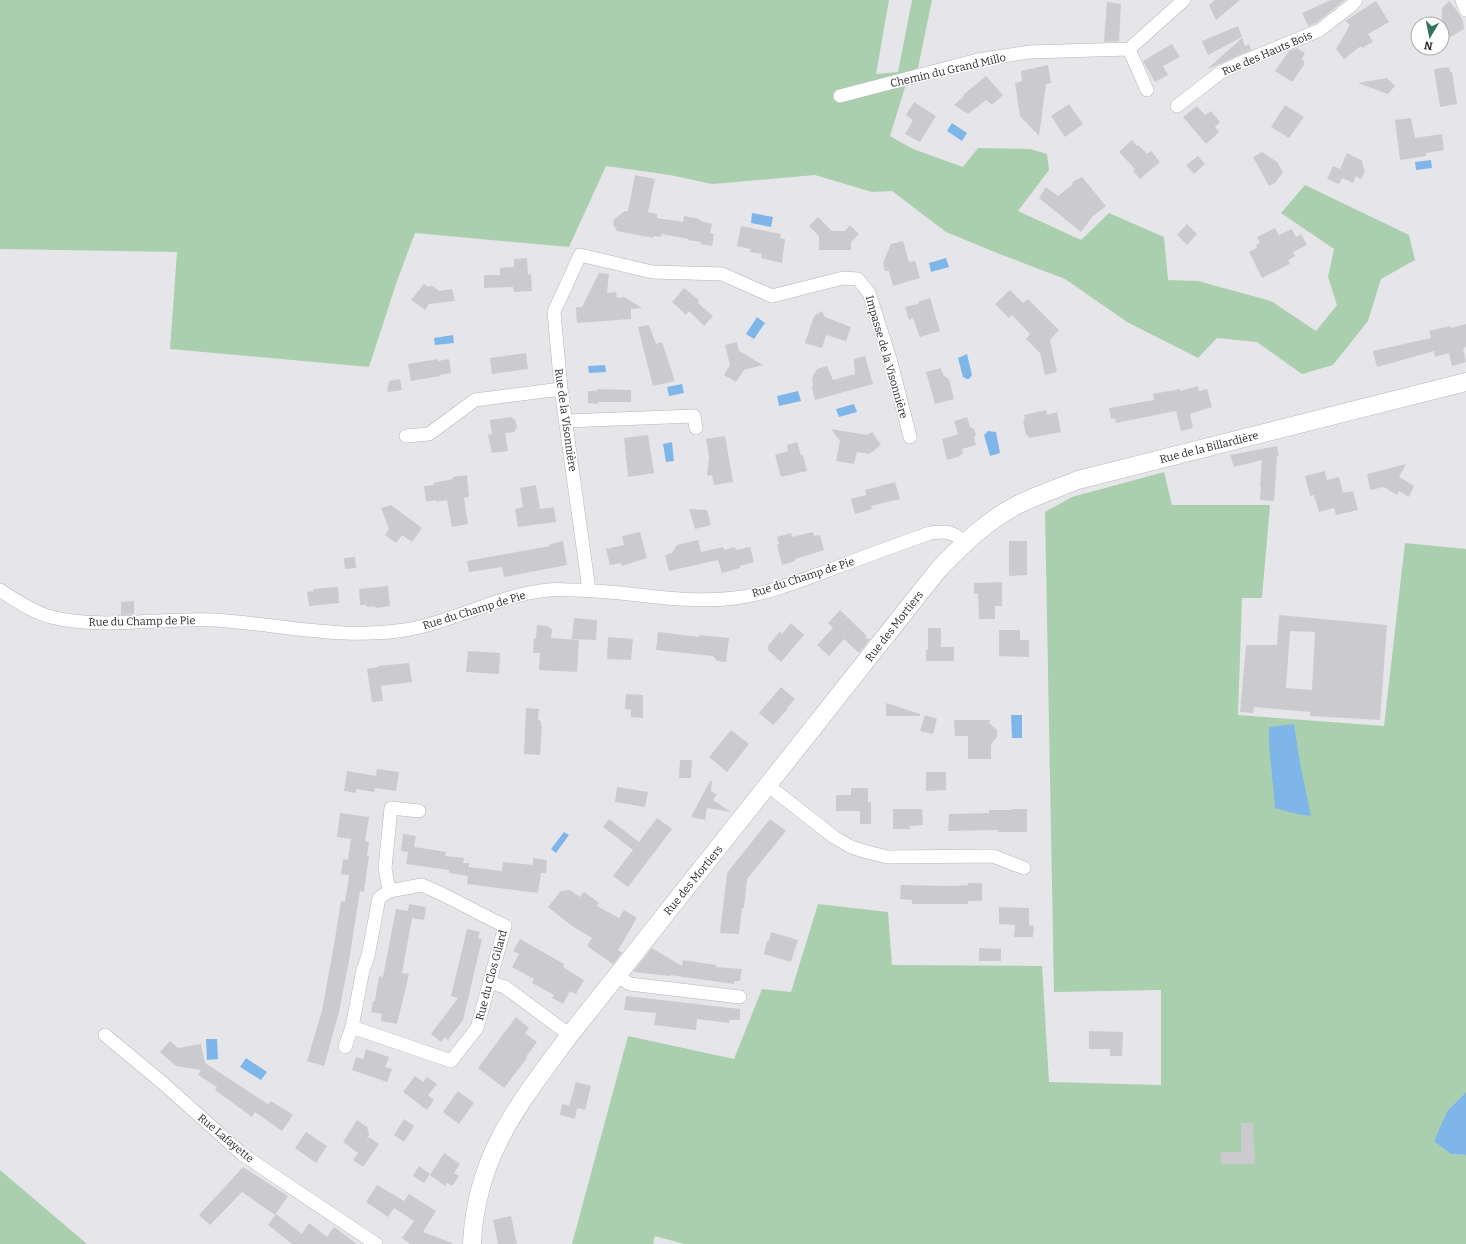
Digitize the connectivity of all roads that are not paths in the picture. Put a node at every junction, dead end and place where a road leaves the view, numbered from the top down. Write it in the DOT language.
graph roads {
  1 [pos="1184,0"];
  2 [pos="1356,0"];
  3 [pos="1462,0"];
  4 [pos="1466,10"];
  5 [pos="1129,49"];
  6 [pos="1147,90"];
  7 [pos="840,96"];
  8 [pos="1177,106"];
  9 [pos="580,255"];
  10 [pos="1466,382"];
  11 [pos="561,389"];
  12 [pos="566,421"];
  13 [pos="696,428"];
  14 [pos="406,436"];
  15 [pos="910,437"];
  16 [pos="964,542"];
  17 [pos="0,590"];
  18 [pos="589,590"];
  19 [pos="770,784"];
  20 [pos="419,811"];
  21 [pos="1024,868"];
  22 [pos="389,891"];
  23 [pos="617,976"];
  24 [pos="490,982"];
  25 [pos="740,997"];
  26 [pos="352,1027"];
  27 [pos="105,1035"];
  28 [pos="569,1036"];
  29 [pos="345,1047"];
  30 [pos="376,1244"];
  31 [pos="472,1244"];
  1 -- 5 [label="street"];
  2 -- 8 [label="street, Rue des Hauts Bois"];
  3 -- 4 [label="street"];
  5 -- 6 [label="street"];
  5 -- 7 [label="street, Chemin du Grand Millo"];
  9 -- 11 [label="street, Rue de la Visonnière"];
  9 -- 15 [label="street, Impasse de la Visonnière"];
  10 -- 16 [label="street, Rue de la Billardière"];
  11 -- 12 [label="street, Rue de la Visonnière"];
  11 -- 14 [label="street"];
  12 -- 13 [label="street"];
  12 -- 18 [label="street, Rue de la Visonnière"];
  16 -- 18 [label="street, Rue du Champ de Pie"];
  16 -- 19 [label="street, Rue des Mortiers"];
  17 -- 18 [label="street, Rue du Champ de Pie"];
  19 -- 21 [label="street"];
  19 -- 23 [label="street, Rue des Mortiers"];
  20 -- 22 [label="street"];
  22 -- 24 [label="street, Rue du Clos Gilard"];
  22 -- 26 [label="street"];
  23 -- 25 [label="street"];
  23 -- 28 [label="street, Rue des Mortiers"];
  24 -- 26 [label="street, Rue du Clos Gilard"];
  24 -- 28 [label="street"];
  26 -- 29 [label="street"];
  27 -- 30 [label="street, Rue Lafayette"];
  28 -- 31 [label="street, Rue des Mortiers"];
}
